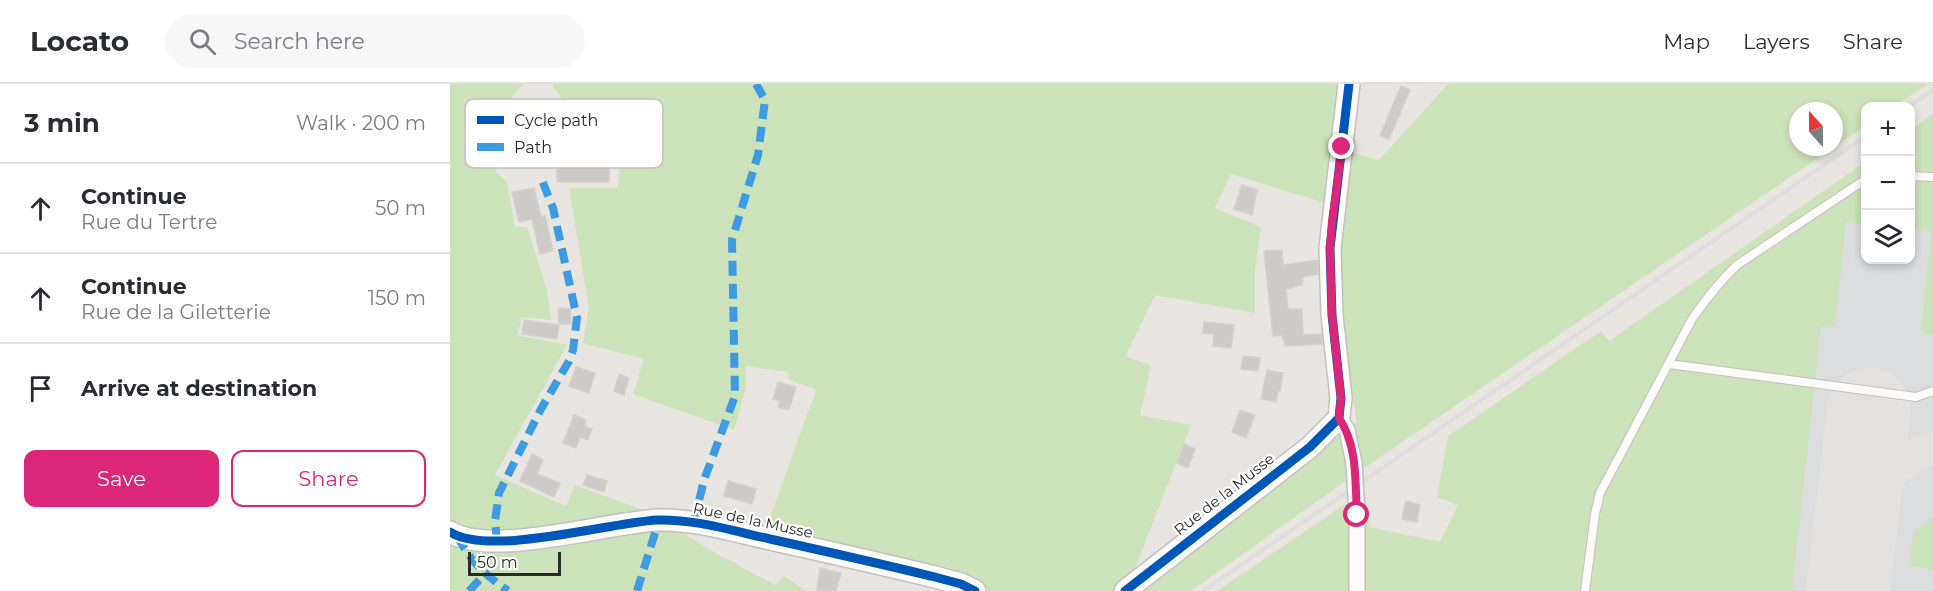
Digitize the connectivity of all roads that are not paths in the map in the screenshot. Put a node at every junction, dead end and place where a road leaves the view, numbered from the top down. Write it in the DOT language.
graph roads {
  1 [pos="1349,84"];
  2 [pos="1915,176"];
  3 [pos="1933,177"];
  4 [pos="1861,181"];
  5 [pos="1669,364"];
  6 [pos="1933,391"];
  7 [pos="1339,418"];
  8 [pos="450,532"];
  9 [pos="975,591"];
  10 [pos="1125,591"];
  11 [pos="1357,591"];
  12 [pos="1585,591"];
  1 -- 7 [label="street"];
  2 -- 3 [label="lane"];
  4 -- 5 [label="lane"];
  5 -- 6 [label="lane"];
  5 -- 12 [label="lane"];
  7 -- 10 [label="street, Rue de la Musse"];
  7 -- 11 [label="street, bridge"];
  8 -- 9 [label="street, Rue de la Musse"];
}
